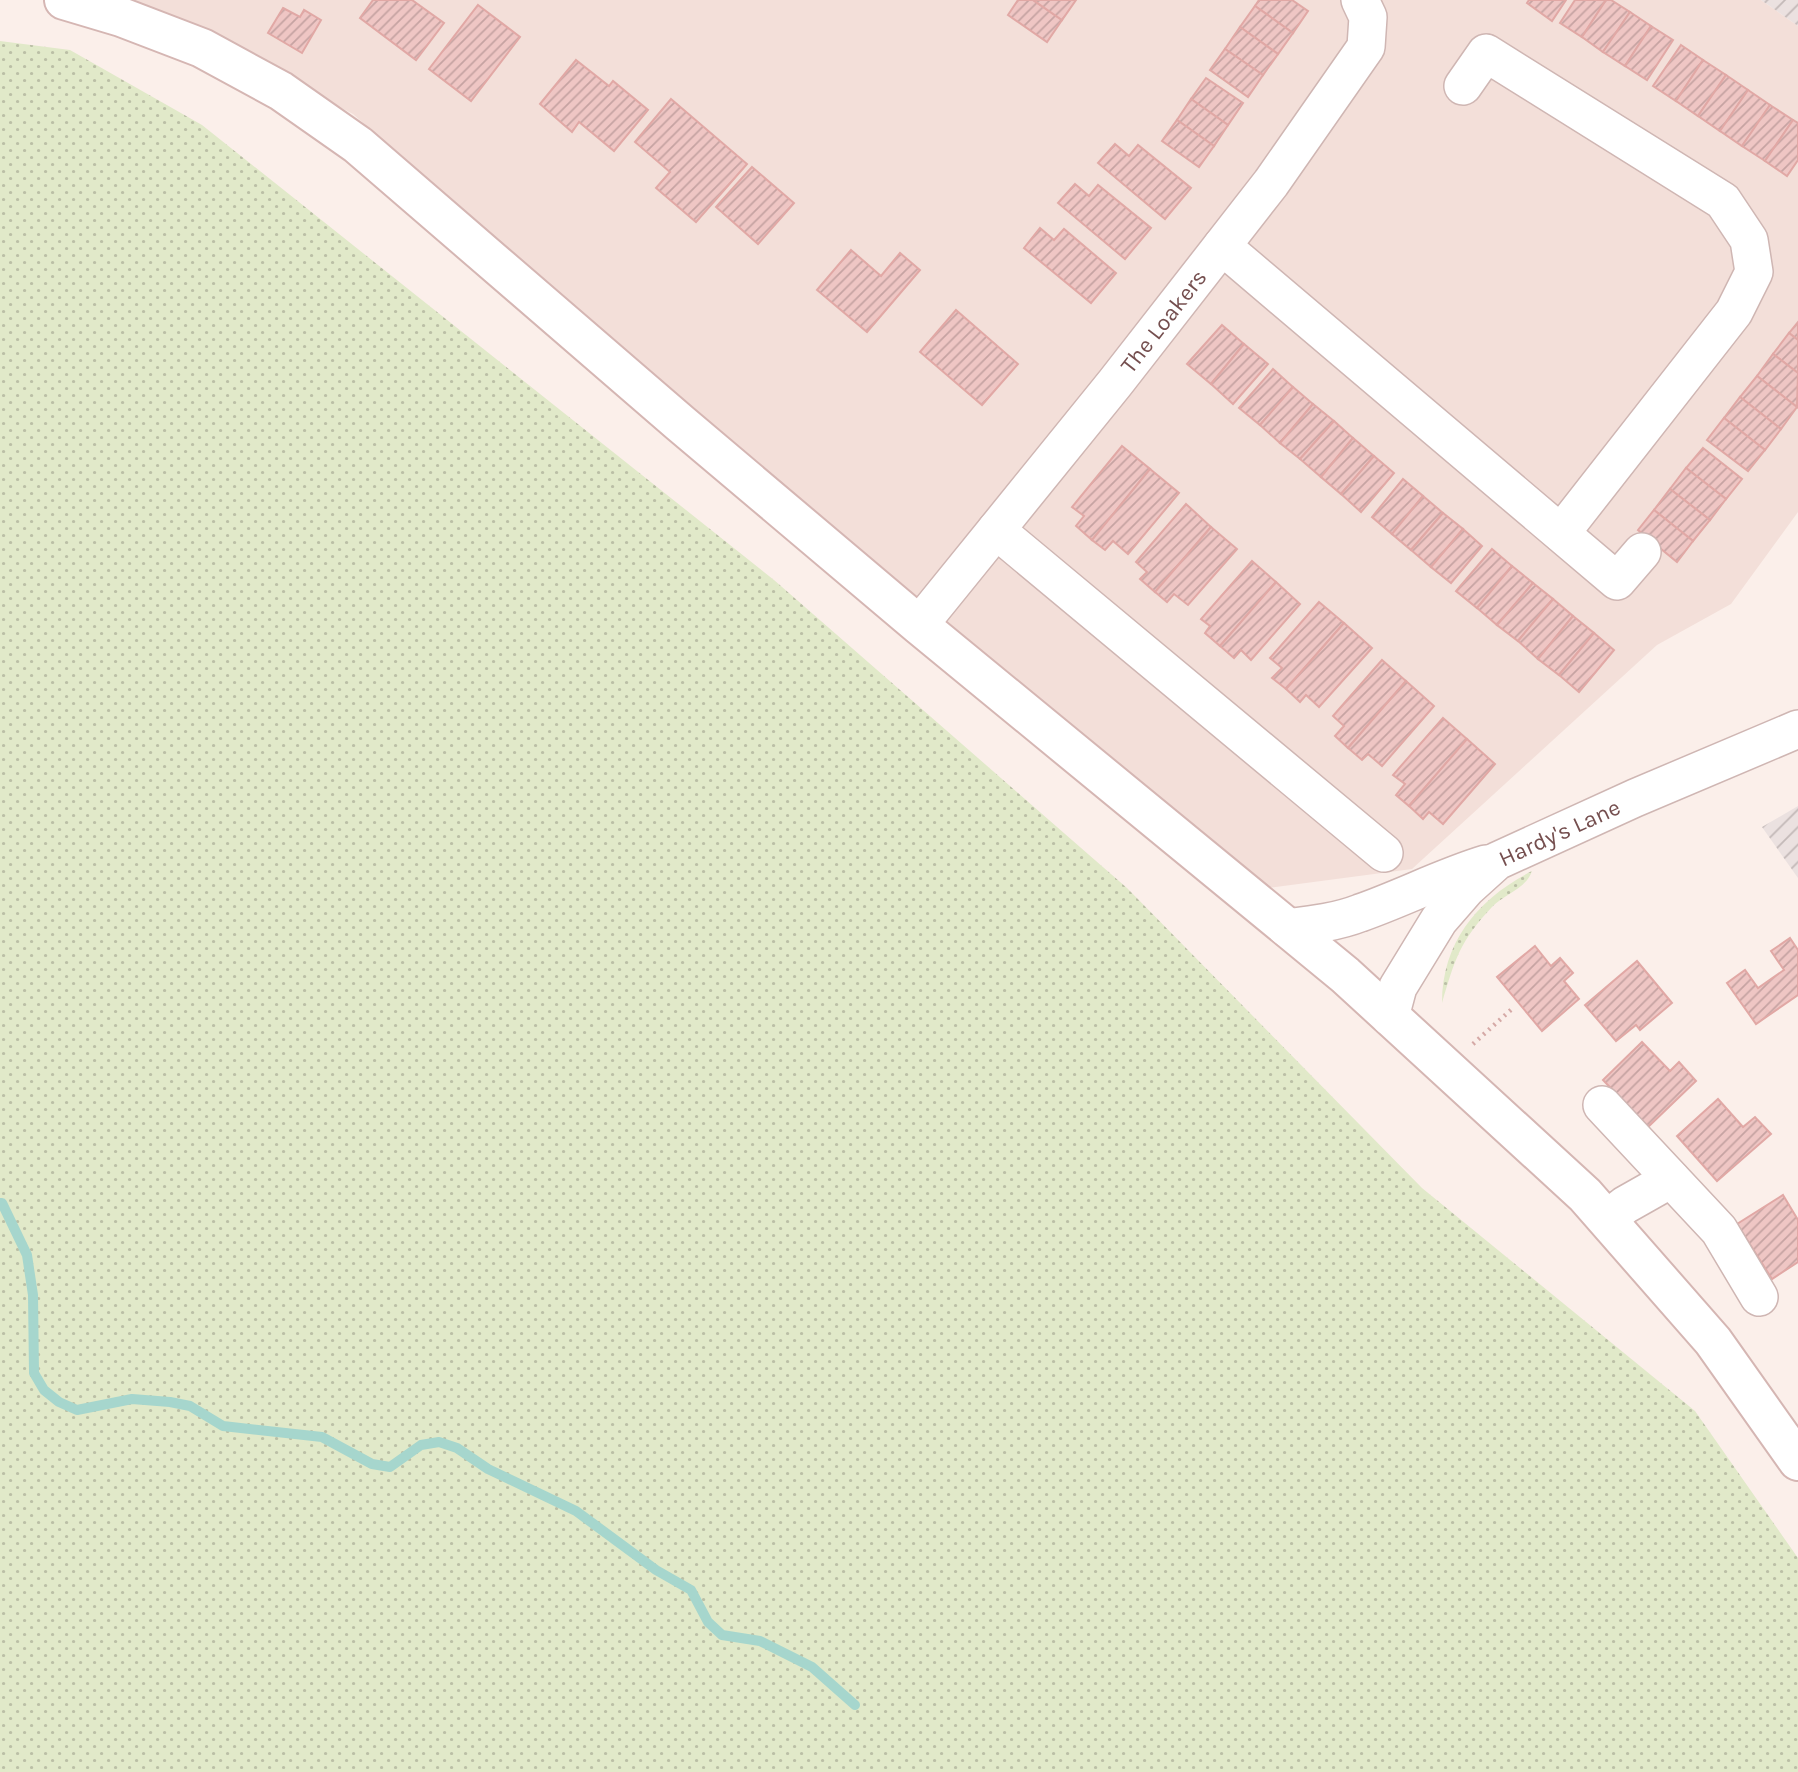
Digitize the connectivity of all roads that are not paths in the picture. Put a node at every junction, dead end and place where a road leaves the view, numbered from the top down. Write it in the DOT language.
graph roads {
  1 [pos="64,0"];
  2 [pos="1360,0"];
  3 [pos="1464,86"];
  4 [pos="1222,246"];
  5 [pos="996,530"];
  6 [pos="1561,533"];
  7 [pos="1642,552"];
  8 [pos="919,625"];
  9 [pos="1798,729"];
  10 [pos="1384,853"];
  11 [pos="1497,861"];
  12 [pos="1287,928"];
  13 [pos="1390,1017"];
  14 [pos="1602,1105"];
  15 [pos="1671,1179"];
  16 [pos="1606,1219"];
  17 [pos="1759,1297"];
  18 [pos="1798,1461"];
  1 -- 8 [label="main road"];
  2 -- 4 [label="street, The Loakers"];
  3 -- 6 [label="street"];
  4 -- 5 [label="street, The Loakers"];
  4 -- 6 [label="street"];
  5 -- 8 [label="street, The Loakers"];
  5 -- 10 [label="street"];
  6 -- 7 [label="street"];
  8 -- 12 [label="main road"];
  9 -- 11 [label="street, Hardy's Lane"];
  11 -- 12 [label="street"];
  11 -- 13 [label="street, Hardy's Lane"];
  12 -- 13 [label="main road"];
  13 -- 16 [label="main road"];
  14 -- 15 [label="street"];
  15 -- 16 [label="street"];
  15 -- 17 [label="street"];
  16 -- 18 [label="main road"];
}
